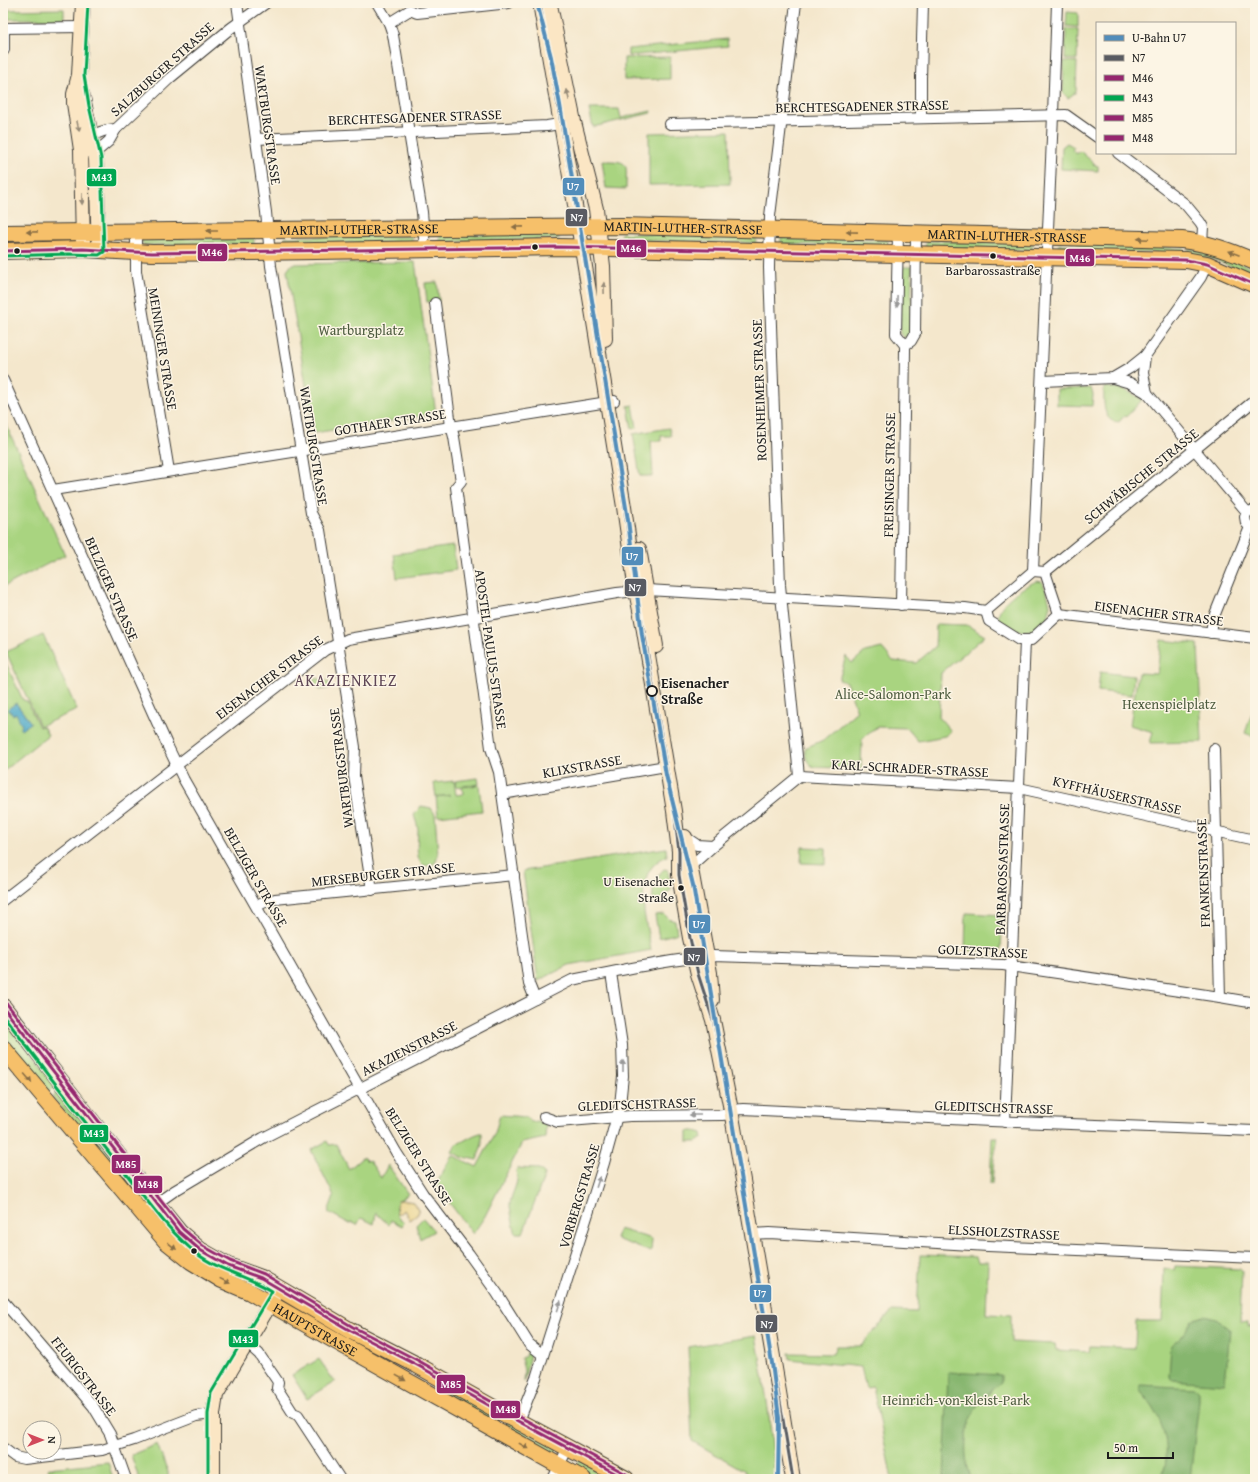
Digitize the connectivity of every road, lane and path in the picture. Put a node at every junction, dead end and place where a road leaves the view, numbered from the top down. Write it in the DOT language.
graph roads {
  1 [pos="83,3"];
  2 [pos="237,3"];
  3 [pos="266,3"];
  4 [pos="377,3"];
  5 [pos="509,3"];
  6 [pos="540,3"];
  7 [pos="549,3"];
  8 [pos="796,3"];
  9 [pos="923,3"];
  10 [pos="1056,3"];
  11 [pos="408,6"];
  12 [pos="240,21"];
  13 [pos="389,23"];
  14 [pos="82,27"];
  15 [pos="4,28"];
  16 [pos="3,51"];
  17 [pos="79,75"];
  18 [pos="1054,115"];
  19 [pos="921,118"];
  20 [pos="782,122"];
  21 [pos="568,123"];
  22 [pos="670,124"];
  23 [pos="116,129"];
  24 [pos="409,132"];
  25 [pos="1096,136"];
  26 [pos="91,137"];
  27 [pos="256,139"];
  28 [pos="88,152"];
  29 [pos="1119,154"];
  30 [pos="578,226"];
  31 [pos="598,226"];
  32 [pos="424,228"];
  33 [pos="268,230"];
  34 [pos="769,230"];
  35 [pos="90,231"];
  36 [pos="136,231"];
  37 [pos="3,233"];
  38 [pos="898,233"];
  39 [pos="916,233"];
  40 [pos="1047,236"];
  41 [pos="1202,243"];
  42 [pos="582,247"];
  43 [pos="601,247"];
  44 [pos="425,249"];
  45 [pos="3,250"];
  46 [pos="91,250"];
  47 [pos="769,251"];
  48 [pos="136,252"];
  49 [pos="269,252"];
  50 [pos="898,254"];
  51 [pos="916,255"];
  52 [pos="1046,257"];
  53 [pos="1255,262"];
  54 [pos="1207,264"];
  55 [pos="1255,285"];
  56 [pos="435,303"];
  57 [pos="905,345"];
  58 [pos="1145,356"];
  59 [pos="1114,378"];
  60 [pos="3,380"];
  61 [pos="1042,381"];
  62 [pos="1147,393"];
  63 [pos="1255,400"];
  64 [pos="611,402"];
  65 [pos="451,426"];
  66 [pos="300,450"];
  67 [pos="1195,450"];
  68 [pos="169,471"];
  69 [pos="53,490"];
  70 [pos="1251,511"];
  71 [pos="1253,527"];
  72 [pos="1033,571"];
  73 [pos="1045,572"];
  74 [pos="641,590"];
  75 [pos="780,598"];
  76 [pos="901,605"];
  77 [pos="986,611"];
  78 [pos="1059,614"];
  79 [pos="473,617"];
  80 [pos="1211,633"];
  81 [pos="1255,638"];
  82 [pos="1025,641"];
  83 [pos="338,643"];
  84 [pos="1214,749"];
  85 [pos="177,765"];
  86 [pos="666,766"];
  87 [pos="799,776"];
  88 [pos="1019,788"];
  89 [pos="502,794"];
  90 [pos="1216,832"];
  91 [pos="685,837"];
  92 [pos="1255,840"];
  93 [pos="713,846"];
  94 [pos="691,868"];
  95 [pos="514,875"];
  96 [pos="372,890"];
  97 [pos="3,900"];
  98 [pos="257,906"];
  99 [pos="691,906"];
  100 [pos="701,957"];
  101 [pos="1012,966"];
  102 [pos="610,973"];
  103 [pos="1220,997"];
  104 [pos="535,999"];
  105 [pos="1255,1003"];
  106 [pos="3,1007"];
  107 [pos="3,1048"];
  108 [pos="361,1088"];
  109 [pos="732,1112"];
  110 [pos="544,1117"];
  111 [pos="617,1117"];
  112 [pos="1005,1122"];
  113 [pos="1255,1131"];
  114 [pos="156,1204"];
  115 [pos="143,1213"];
  116 [pos="752,1234"];
  117 [pos="1255,1258"];
  118 [pos="279,1289"];
  119 [pos="3,1301"];
  120 [pos="270,1304"];
  121 [pos="247,1343"];
  122 [pos="543,1355"];
  123 [pos="213,1414"];
  124 [pos="519,1422"];
  125 [pos="115,1446"];
  126 [pos="568,1447"];
  127 [pos="3,1448"];
  128 [pos="556,1472"];
  129 [pos="791,1476"];
  130 [pos="126,1479"];
  131 [pos="213,1479"];
  132 [pos="340,1479"];
  133 [pos="583,1479"];
  134 [pos="626,1479"];
  1 -- 14 [label="main road"];
  2 -- 12 [label="street, WARTBURGSTRASSE"];
  3 -- 12 [label="street, SALZBURGER STRASSE"];
  4 -- 13 [label="street"];
  5 -- 11 [label="street"];
  6 -- 21 [label="main road"];
  21 -- 7 [label="main road, one-way"];
  8 -- 20 [label="street, ROSENHEIMER STRASSE"];
  9 -- 19 [label="street"];
  10 -- 18 [label="street"];
  11 -- 13 [label="street"];
  12 -- 23 [label="street, SALZBURGER STRASSE"];
  12 -- 27 [label="street, WARTBURGSTRASSE"];
  13 -- 24 [label="street"];
  14 -- 15 [label="street"];
  14 -- 17 [label="main road"];
  15 -- 16 [label="street"];
  17 -- 26 [label="main road"];
  17 -- 28 [label="main road, one-way"];
  18 -- 19 [label="street, BERCHTESGADENER STRASSE"];
  18 -- 25 [label="street, BERCHTESGADENER STRASSE"];
  18 -- 40 [label="street"];
  19 -- 20 [label="street, BERCHTESGADENER STRASSE"];
  20 -- 22 [label="street, BERCHTESGADENER STRASSE"];
  20 -- 34 [label="street, ROSENHEIMER STRASSE"];
  21 -- 24 [label="street, BERCHTESGADENER STRASSE"];
  21 -- 30 [label="main road"];
  21 -- 31 [label="main road"];
  23 -- 26 [label="street, SALZBURGER STRASSE"];
  23 -- 28 [label="street, SALZBURGER STRASSE"];
  24 -- 27 [label="street, BERCHTESGADENER STRASSE"];
  24 -- 32 [label="street"];
  26 -- 28 [label="main road"];
  27 -- 33 [label="street, WARTBURGSTRASSE"];
  28 -- 35 [label="main road"];
  29 -- 41 [label="street"];
  30 -- 31 [label="main road, MARTIN-LUTHER-STRASSE"];
  30 -- 32 [label="main road, MARTIN-LUTHER-STRASSE, one-way"];
  30 -- 42 [label="main road"];
  31 -- 34 [label="main road, MARTIN-LUTHER-STRASSE"];
  31 -- 43 [label="main road"];
  32 -- 33 [label="main road, MARTIN-LUTHER-STRASSE"];
  32 -- 44 [label="street"];
  33 -- 36 [label="main road, MARTIN-LUTHER-STRASSE, one-way"];
  33 -- 49 [label="street, WARTBURGSTRASSE"];
  38 -- 34 [label="main road, MARTIN-LUTHER-STRASSE, one-way"];
  34 -- 47 [label="street, ROSENHEIMER STRASSE"];
  35 -- 36 [label="main road, MARTIN-LUTHER-STRASSE"];
  35 -- 37 [label="main road, MARTIN-LUTHER-STRASSE, one-way"];
  35 -- 46 [label="main road"];
  36 -- 48 [label="street, MEININGER STRASSE"];
  38 -- 39 [label="main road, MARTIN-LUTHER-STRASSE"];
  38 -- 50 [label="street, FREISINGER STRASSE"];
  39 -- 40 [label="main road, MARTIN-LUTHER-STRASSE"];
  39 -- 51 [label="street, FREISINGER STRASSE"];
  41 -- 40 [label="main road, MARTIN-LUTHER-STRASSE, one-way"];
  40 -- 52 [label="street"];
  53 -- 41 [label="main road, MARTIN-LUTHER-STRASSE, one-way"];
  42 -- 43 [label="main road, MARTIN-LUTHER-STRASSE"];
  42 -- 44 [label="main road, MARTIN-LUTHER-STRASSE"];
  42 -- 64 [label="main road"];
  43 -- 47 [label="main road, MARTIN-LUTHER-STRASSE"];
  64 -- 43 [label="main road, one-way"];
  44 -- 49 [label="main road, MARTIN-LUTHER-STRASSE"];
  45 -- 46 [label="main road, MARTIN-LUTHER-STRASSE"];
  46 -- 48 [label="main road, MARTIN-LUTHER-STRASSE"];
  47 -- 50 [label="main road, MARTIN-LUTHER-STRASSE"];
  47 -- 75 [label="street, ROSENHEIMER STRASSE"];
  48 -- 49 [label="main road, MARTIN-LUTHER-STRASSE"];
  48 -- 68 [label="street, MEININGER STRASSE"];
  49 -- 66 [label="street, WARTBURGSTRASSE"];
  50 -- 51 [label="main road, MARTIN-LUTHER-STRASSE"];
  50 -- 57 [label="street, FREISINGER STRASSE, one-way"];
  51 -- 52 [label="main road, MARTIN-LUTHER-STRASSE"];
  51 -- 57 [label="street, FREISINGER STRASSE"];
  52 -- 54 [label="main road, MARTIN-LUTHER-STRASSE"];
  52 -- 61 [label="street"];
  54 -- 55 [label="main road, MARTIN-LUTHER-STRASSE"];
  54 -- 58 [label="street"];
  56 -- 65 [label="street, APOSTEL-PAULUS-STRASSE"];
  57 -- 76 [label="street, FREISINGER STRASSE"];
  58 -- 59 [label="street"];
  58 -- 62 [label="street"];
  59 -- 61 [label="street"];
  59 -- 62 [label="street"];
  60 -- 69 [label="street, BELZIGER STRASSE"];
  61 -- 72 [label="street"];
  62 -- 67 [label="street"];
  63 -- 67 [label="street, SCHWÄBISCHE STRASSE"];
  64 -- 65 [label="street, GOTHAER STRASSE"];
  64 -- 74 [label="main road"];
  65 -- 66 [label="street, GOTHAER STRASSE"];
  65 -- 79 [label="street, APOSTEL-PAULUS-STRASSE"];
  66 -- 68 [label="street, GOTHAER STRASSE"];
  66 -- 83 [label="street, WARTBURGSTRASSE"];
  67 -- 70 [label="street"];
  67 -- 73 [label="street, SCHWÄBISCHE STRASSE"];
  68 -- 69 [label="street, GOTHAER STRASSE"];
  69 -- 85 [label="street, BELZIGER STRASSE"];
  70 -- 71 [label="street"];
  71 -- 80 [label="street"];
  72 -- 73 [label="street"];
  72 -- 77 [label="street"];
  73 -- 78 [label="street"];
  74 -- 75 [label="street, EISENACHER STRASSE"];
  74 -- 79 [label="street, EISENACHER STRASSE"];
  74 -- 86 [label="main road"];
  74 -- 91 [label="main road"];
  75 -- 76 [label="street, EISENACHER STRASSE"];
  75 -- 87 [label="street, ROSENHEIMER STRASSE"];
  76 -- 77 [label="street, EISENACHER STRASSE"];
  77 -- 82 [label="street"];
  78 -- 80 [label="street, EISENACHER STRASSE"];
  78 -- 82 [label="street"];
  79 -- 83 [label="street, EISENACHER STRASSE"];
  79 -- 89 [label="street, APOSTEL-PAULUS-STRASSE"];
  80 -- 81 [label="street, EISENACHER STRASSE"];
  82 -- 88 [label="street, BARBAROSSASTRASSE"];
  83 -- 85 [label="street, EISENACHER STRASSE"];
  83 -- 96 [label="street, WARTBURGSTRASSE"];
  84 -- 90 [label="street, FRANKENSTRASSE"];
  85 -- 97 [label="street, EISENACHER STRASSE"];
  85 -- 98 [label="street, BELZIGER STRASSE"];
  86 -- 89 [label="street, KLIXSTRASSE"];
  86 -- 99 [label="main road"];
  87 -- 88 [label="street, KARL-SCHRADER-STRASSE"];
  87 -- 93 [label="street"];
  88 -- 90 [label="street, KYFFHÄUSERSTRASSE"];
  88 -- 101 [label="street, BARBAROSSASTRASSE"];
  89 -- 95 [label="street, APOSTEL-PAULUS-STRASSE"];
  90 -- 92 [label="street, KYFFHÄUSERSTRASSE"];
  90 -- 103 [label="street, FRANKENSTRASSE"];
  91 -- 93 [label="street"];
  91 -- 94 [label="main road"];
  93 -- 94 [label="street"];
  94 -- 99 [label="main road"];
  95 -- 96 [label="street, MERSEBURGER STRASSE"];
  95 -- 104 [label="street, APOSTEL-PAULUS-STRASSE"];
  96 -- 98 [label="street, MERSEBURGER STRASSE"];
  98 -- 108 [label="street, BELZIGER STRASSE"];
  99 -- 100 [label="main road"];
  100 -- 101 [label="street, GOLTZSTRASSE"];
  100 -- 102 [label="street, AKAZIENSTRASSE"];
  100 -- 109 [label="main road"];
  101 -- 103 [label="street, GOLTZSTRASSE"];
  101 -- 112 [label="street, BARBAROSSASTRASSE"];
  102 -- 104 [label="street, AKAZIENSTRASSE"];
  111 -- 102 [label="street, VORBERGSTRASSE, one-way"];
  103 -- 105 [label="street, GOLTZSTRASSE"];
  104 -- 108 [label="street, AKAZIENSTRASSE"];
  106 -- 114 [label="main road, HAUPTSTRASSE"];
  107 -- 115 [label="main road, HAUPTSTRASSE, one-way"];
  108 -- 114 [label="street, AKAZIENSTRASSE"];
  108 -- 122 [label="street, BELZIGER STRASSE"];
  109 -- 111 [label="street, GLEDITSCHSTRASSE, one-way"];
  109 -- 112 [label="street, GLEDITSCHSTRASSE"];
  109 -- 116 [label="main road"];
  110 -- 111 [label="street, GLEDITSCHSTRASSE"];
  122 -- 111 [label="street, VORBERGSTRASSE, one-way"];
  112 -- 113 [label="street, GLEDITSCHSTRASSE"];
  114 -- 115 [label="street, AKAZIENSTRASSE"];
  114 -- 118 [label="main road, HAUPTSTRASSE"];
  115 -- 120 [label="main road, HAUPTSTRASSE, one-way"];
  116 -- 117 [label="street, ELSSHOLZSTRASSE"];
  116 -- 129 [label="main road"];
  118 -- 120 [label="main road"];
  118 -- 124 [label="main road, HAUPTSTRASSE"];
  119 -- 125 [label="street, FEURIGSTRASSE"];
  120 -- 121 [label="main road"];
  120 -- 128 [label="main road, HAUPTSTRASSE, one-way"];
  121 -- 123 [label="main road"];
  121 -- 132 [label="street"];
  122 -- 124 [label="street, VORBERGSTRASSE"];
  123 -- 125 [label="street"];
  123 -- 131 [label="main road"];
  124 -- 126 [label="main road, HAUPTSTRASSE"];
  125 -- 127 [label="street"];
  125 -- 130 [label="street, FEURIGSTRASSE"];
  126 -- 128 [label="street"];
  126 -- 134 [label="main road, HAUPTSTRASSE"];
  128 -- 133 [label="main road, HAUPTSTRASSE"];
}
